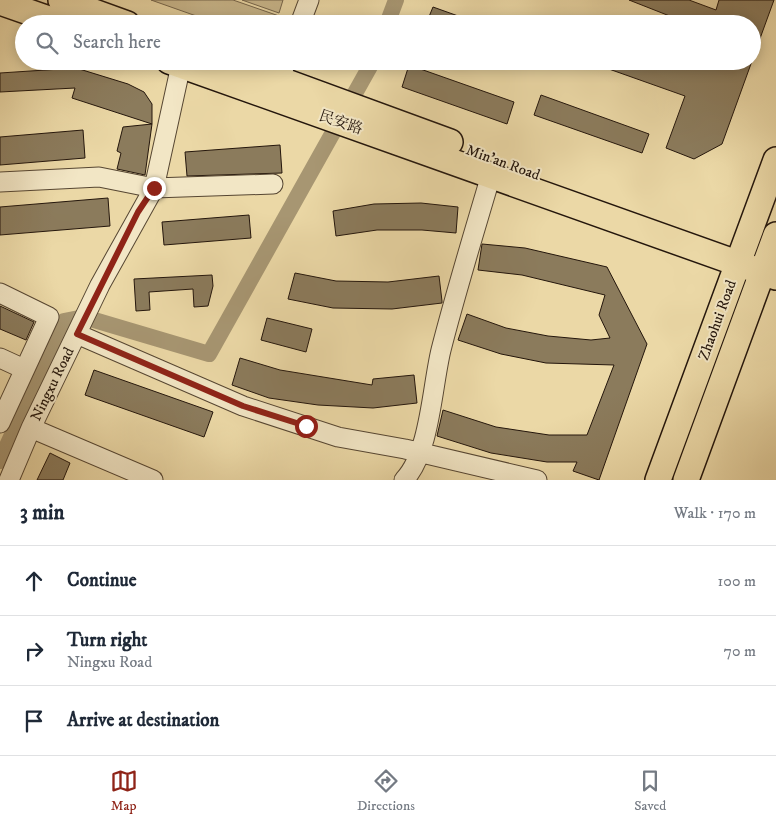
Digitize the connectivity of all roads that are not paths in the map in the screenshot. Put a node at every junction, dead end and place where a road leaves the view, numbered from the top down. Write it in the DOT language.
graph roads {
  1 [pos="62,0"];
  2 [pos="309,0"];
  3 [pos="0,2"];
  4 [pos="37,15"];
  5 [pos="103,15"];
  6 [pos="303,15"];
  7 [pos="174,70"];
  8 [pos="200,70"];
  9 [pos="283,70"];
  10 [pos="313,102"];
  11 [pos="378,125"];
  12 [pos="776,160"];
  13 [pos="492,175"];
  14 [pos="0,182"];
  15 [pos="273,184"];
  16 [pos="154,188"];
  17 [pos="776,235"];
  18 [pos="741,256"];
  19 [pos="770,268"];
  20 [pos="0,293"];
  21 [pos="79,330"];
  22 [pos="0,358"];
  23 [pos="24,370"];
  24 [pos="0,421"];
  25 [pos="30,428"];
  26 [pos="421,453"];
  27 [pos="9,480"];
  28 [pos="153,480"];
  29 [pos="404,480"];
  30 [pos="537,480"];
  31 [pos="658,480"];
  32 [pos="686,480"];
  1 -- 5 [label="main road"];
  2 -- 6 [label="street"];
  3 -- 4 [label="main road"];
  7 -- 16 [label="street, Ningxu Road"];
  8 -- 10 [label="main road, Min'an Road"];
  9 -- 10 [label="main road, Min'an Road"];
  10 -- 11 [label="main road, Min'an Road"];
  11 -- 13 [label="main road, Min'an Road"];
  11 -- 18 [label="main road, Min'an Road"];
  12 -- 18 [label="main road, Zhaohui Road"];
  13 -- 18 [label="main road, Min'an Road"];
  13 -- 26 [label="street"];
  14 -- 16 [label="street"];
  15 -- 16 [label="street"];
  16 -- 21 [label="street, Ningxu Road"];
  17 -- 19 [label="main road, Zhaohui Road"];
  18 -- 19 [label="main road, Min'an Road"];
  18 -- 31 [label="main road, Zhaohui Road"];
  19 -- 32 [label="main road, Zhaohui Road"];
  20 -- 23 [label="street"];
  21 -- 25 [label="street, Ningxu Road"];
  21 -- 26 [label="street"];
  22 -- 23 [label="street"];
  23 -- 24 [label="street"];
  25 -- 27 [label="street, Ningxu Road"];
  25 -- 28 [label="street"];
  26 -- 29 [label="street"];
  26 -- 30 [label="street"];
}
